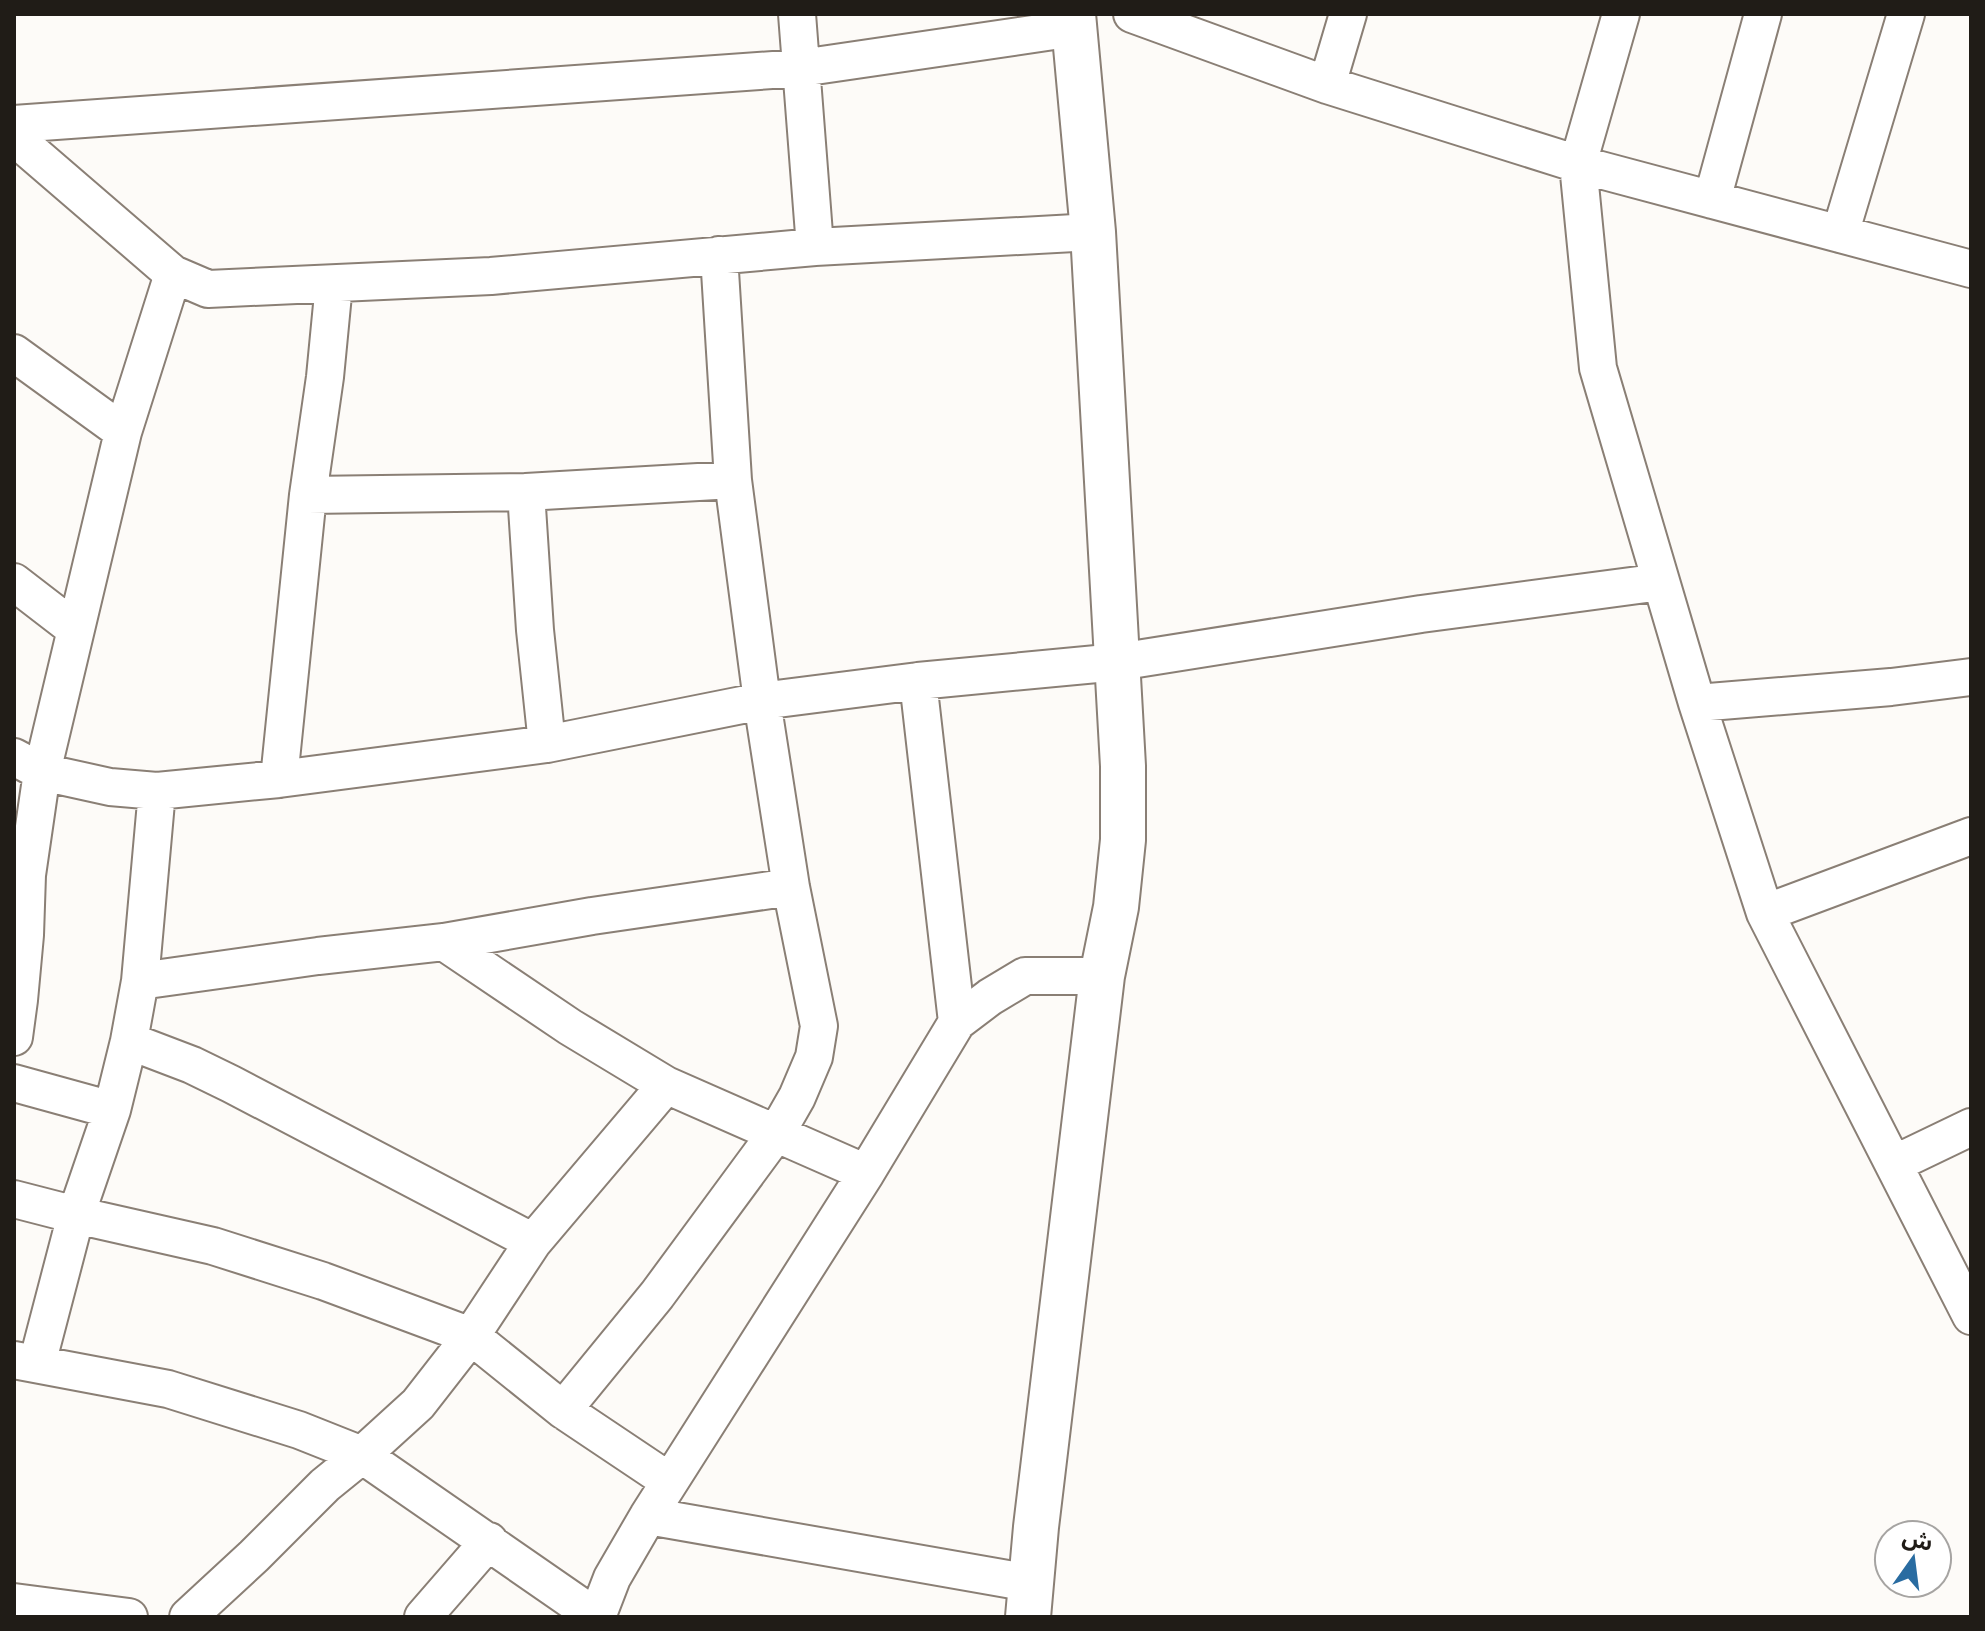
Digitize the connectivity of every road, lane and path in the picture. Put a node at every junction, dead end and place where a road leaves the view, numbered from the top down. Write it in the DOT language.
graph roads {
  1 [pos="797,14"];
  2 [pos="1132,14"];
  3 [pos="1348,14"];
  4 [pos="1621,14"];
  5 [pos="1763,14"];
  6 [pos="1906,14"];
  7 [pos="1074,21"];
  8 [pos="801,68"];
  9 [pos="1327,85"];
  10 [pos="14,124"];
  11 [pos="14,137"];
  12 [pos="1578,164"];
  13 [pos="1712,200"];
  14 [pos="1093,232"];
  15 [pos="1840,234"];
  16 [pos="815,247"];
  17 [pos="719,255"];
  18 [pos="1971,269"];
  19 [pos="173,274"];
  20 [pos="334,284"];
  21 [pos="14,353"];
  22 [pos="123,432"];
  23 [pos="733,480"];
  24 [pos="526,492"];
  25 [pos="308,495"];
  26 [pos="14,582"];
  27 [pos="1661,582"];
  28 [pos="75,629"];
  29 [pos="1118,662"];
  30 [pos="1971,677"];
  31 [pos="918,681"];
  32 [pos="762,701"];
  33 [pos="1697,703"];
  34 [pos="547,744"];
  35 [pos="28,764"];
  36 [pos="279,779"];
  37 [pos="157,791"];
  38 [pos="1971,836"];
  39 [pos="791,887"];
  40 [pos="1765,913"];
  41 [pos="444,942"];
  42 [pos="1102,976"];
  43 [pos="140,981"];
  44 [pos="957,1022"];
  45 [pos="14,1037"];
  46 [pos="129,1041"];
  47 [pos="14,1083"];
  48 [pos="666,1085"];
  49 [pos="112,1110"];
  50 [pos="1971,1127"];
  51 [pos="777,1132"];
  52 [pos="1894,1164"];
  53 [pos="866,1173"];
  54 [pos="14,1199"];
  55 [pos="76,1215"];
  56 [pos="533,1242"];
  57 [pos="1971,1316"];
  58 [pos="471,1336"];
  59 [pos="26,1362"];
  60 [pos="563,1410"];
  61 [pos="362,1455"];
  62 [pos="669,1481"];
  63 [pos="648,1516"];
  64 [pos="489,1541"];
  65 [pos="1029,1600"];
  66 [pos="14,1602"];
  67 [pos="129,1617"];
  68 [pos="188,1617"];
  69 [pos="423,1617"];
  70 [pos="597,1617"];
  1 -- 8 [label="street"];
  2 -- 9 [label="street"];
  3 -- 9 [label="street"];
  4 -- 12 [label="street"];
  5 -- 13 [label="street"];
  6 -- 15 [label="street"];
  7 -- 8 [label="street"];
  7 -- 14 [label="main road"];
  8 -- 10 [label="street"];
  8 -- 16 [label="street"];
  9 -- 12 [label="street"];
  11 -- 19 [label="street"];
  12 -- 13 [label="street"];
  12 -- 27 [label="street"];
  13 -- 15 [label="street"];
  14 -- 16 [label="street"];
  14 -- 29 [label="main road"];
  15 -- 18 [label="street"];
  16 -- 17 [label="street"];
  17 -- 20 [label="street"];
  17 -- 23 [label="street"];
  19 -- 20 [label="street"];
  19 -- 22 [label="street"];
  20 -- 25 [label="street"];
  21 -- 22 [label="street"];
  22 -- 28 [label="street"];
  23 -- 24 [label="street"];
  23 -- 32 [label="street"];
  24 -- 25 [label="street"];
  24 -- 34 [label="street"];
  25 -- 36 [label="street"];
  26 -- 28 [label="street"];
  27 -- 29 [label="street"];
  27 -- 33 [label="street"];
  28 -- 35 [label="street"];
  29 -- 31 [label="street"];
  29 -- 42 [label="main road"];
  30 -- 33 [label="street"];
  31 -- 32 [label="street"];
  31 -- 44 [label="street"];
  32 -- 34 [label="street"];
  32 -- 39 [label="street"];
  33 -- 40 [label="street"];
  34 -- 36 [label="street"];
  35 -- 37 [label="street"];
  35 -- 45 [label="street"];
  36 -- 37 [label="street"];
  37 -- 43 [label="street"];
  38 -- 40 [label="street"];
  39 -- 41 [label="street"];
  39 -- 51 [label="street"];
  40 -- 52 [label="street"];
  41 -- 43 [label="street"];
  41 -- 48 [label="street"];
  42 -- 44 [label="street"];
  42 -- 65 [label="main road"];
  43 -- 46 [label="street"];
  44 -- 53 [label="street"];
  46 -- 49 [label="street"];
  46 -- 56 [label="street"];
  47 -- 49 [label="street"];
  48 -- 51 [label="street"];
  48 -- 56 [label="street"];
  49 -- 55 [label="street"];
  50 -- 52 [label="street"];
  51 -- 53 [label="street"];
  51 -- 60 [label="street"];
  52 -- 57 [label="street"];
  53 -- 62 [label="street"];
  54 -- 55 [label="street"];
  55 -- 58 [label="street"];
  55 -- 59 [label="street"];
  56 -- 58 [label="street"];
  58 -- 60 [label="street"];
  58 -- 61 [label="street"];
  59 -- 61 [label="street"];
  60 -- 62 [label="street"];
  61 -- 64 [label="street"];
  61 -- 68 [label="street"];
  62 -- 63 [label="street"];
  63 -- 65 [label="street"];
  63 -- 70 [label="street"];
  64 -- 69 [label="street"];
  64 -- 70 [label="street"];
  66 -- 67 [label="street"];
}
